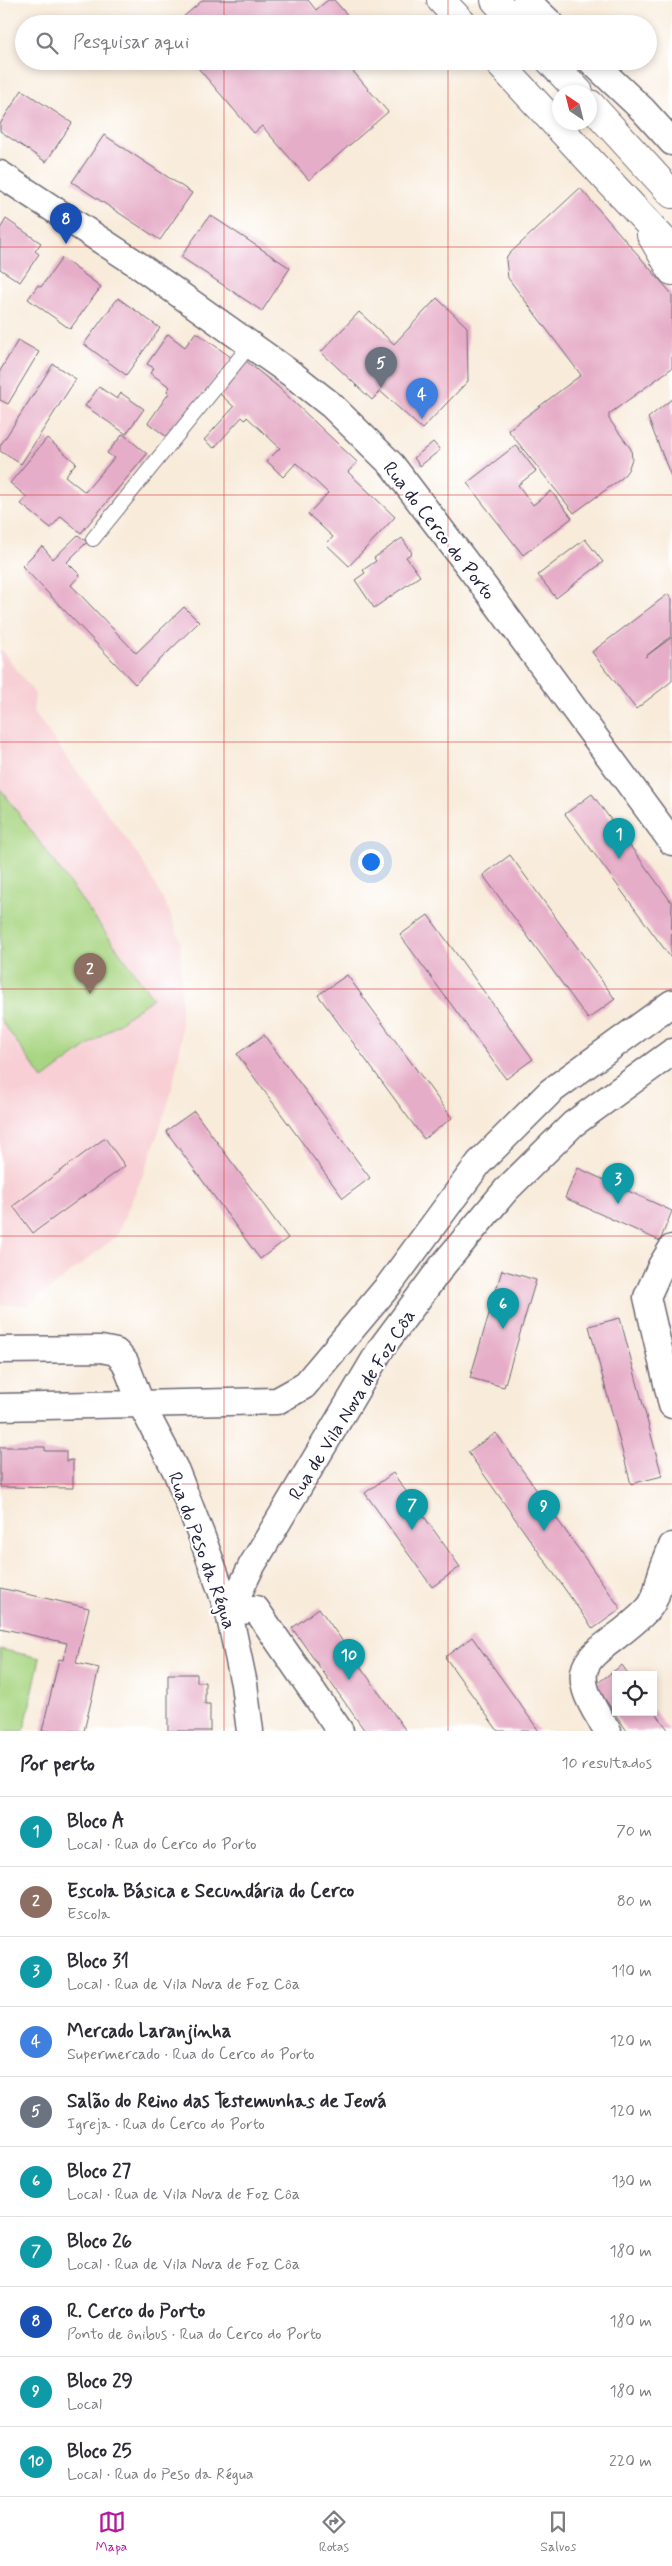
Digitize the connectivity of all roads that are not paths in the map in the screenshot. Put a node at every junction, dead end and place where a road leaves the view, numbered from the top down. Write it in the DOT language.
graph roads {
  1 [pos="441,0"];
  2 [pos="495,0"];
  3 [pos="526,0"];
  4 [pos="455,15"];
  5 [pos="508,15"];
  6 [pos="542,15"];
  7 [pos="505,70"];
  8 [pos="558,70"];
  9 [pos="601,70"];
  10 [pos="572,85"];
  11 [pos="597,112"];
  12 [pos="672,142"];
  13 [pos="0,174"];
  14 [pos="672,194"];
  15 [pos="637,212"];
  16 [pos="672,248"];
  17 [pos="672,271"];
  18 [pos="250,345"];
  19 [pos="93,540"];
  20 [pos="672,842"];
  21 [pos="672,1003"];
  22 [pos="672,1052"];
  23 [pos="672,1248"];
  24 [pos="0,1350"];
  25 [pos="141,1404"];
  26 [pos="672,1405"];
  27 [pos="0,1407"];
  28 [pos="672,1546"];
  29 [pos="229,1613"];
  30 [pos="250,1731"];
  31 [pos="340,1731"];
  32 [pos="608,1731"];
  1 -- 4 [label="main road"];
  2 -- 5 [label="main road"];
  3 -- 6 [label="street"];
  7 -- 15 [label="main road"];
  8 -- 10 [label="main road"];
  9 -- 12 [label="street"];
  11 -- 14 [label="main road"];
  13 -- 18 [label="street, Rua do Cerco do Porto"];
  15 -- 16 [label="main road"];
  15 -- 17 [label="main road"];
  18 -- 19 [label="lane"];
  18 -- 20 [label="street, Rua do Cerco do Porto"];
  21 -- 25 [label="street, Rua de Vila Nova de Foz Côa"];
  22 -- 29 [label="street, Rua de Vila Nova de Foz Côa"];
  23 -- 26 [label="street"];
  24 -- 25 [label="street, Rua do Peso da Régua"];
  25 -- 27 [label="street, Rua de Vila Nova de Foz Côa"];
  25 -- 29 [label="street, Rua do Peso da Régua"];
  28 -- 32 [label="street"];
  29 -- 30 [label="street, Rua do Peso da Régua"];
  29 -- 31 [label="street"];
}
